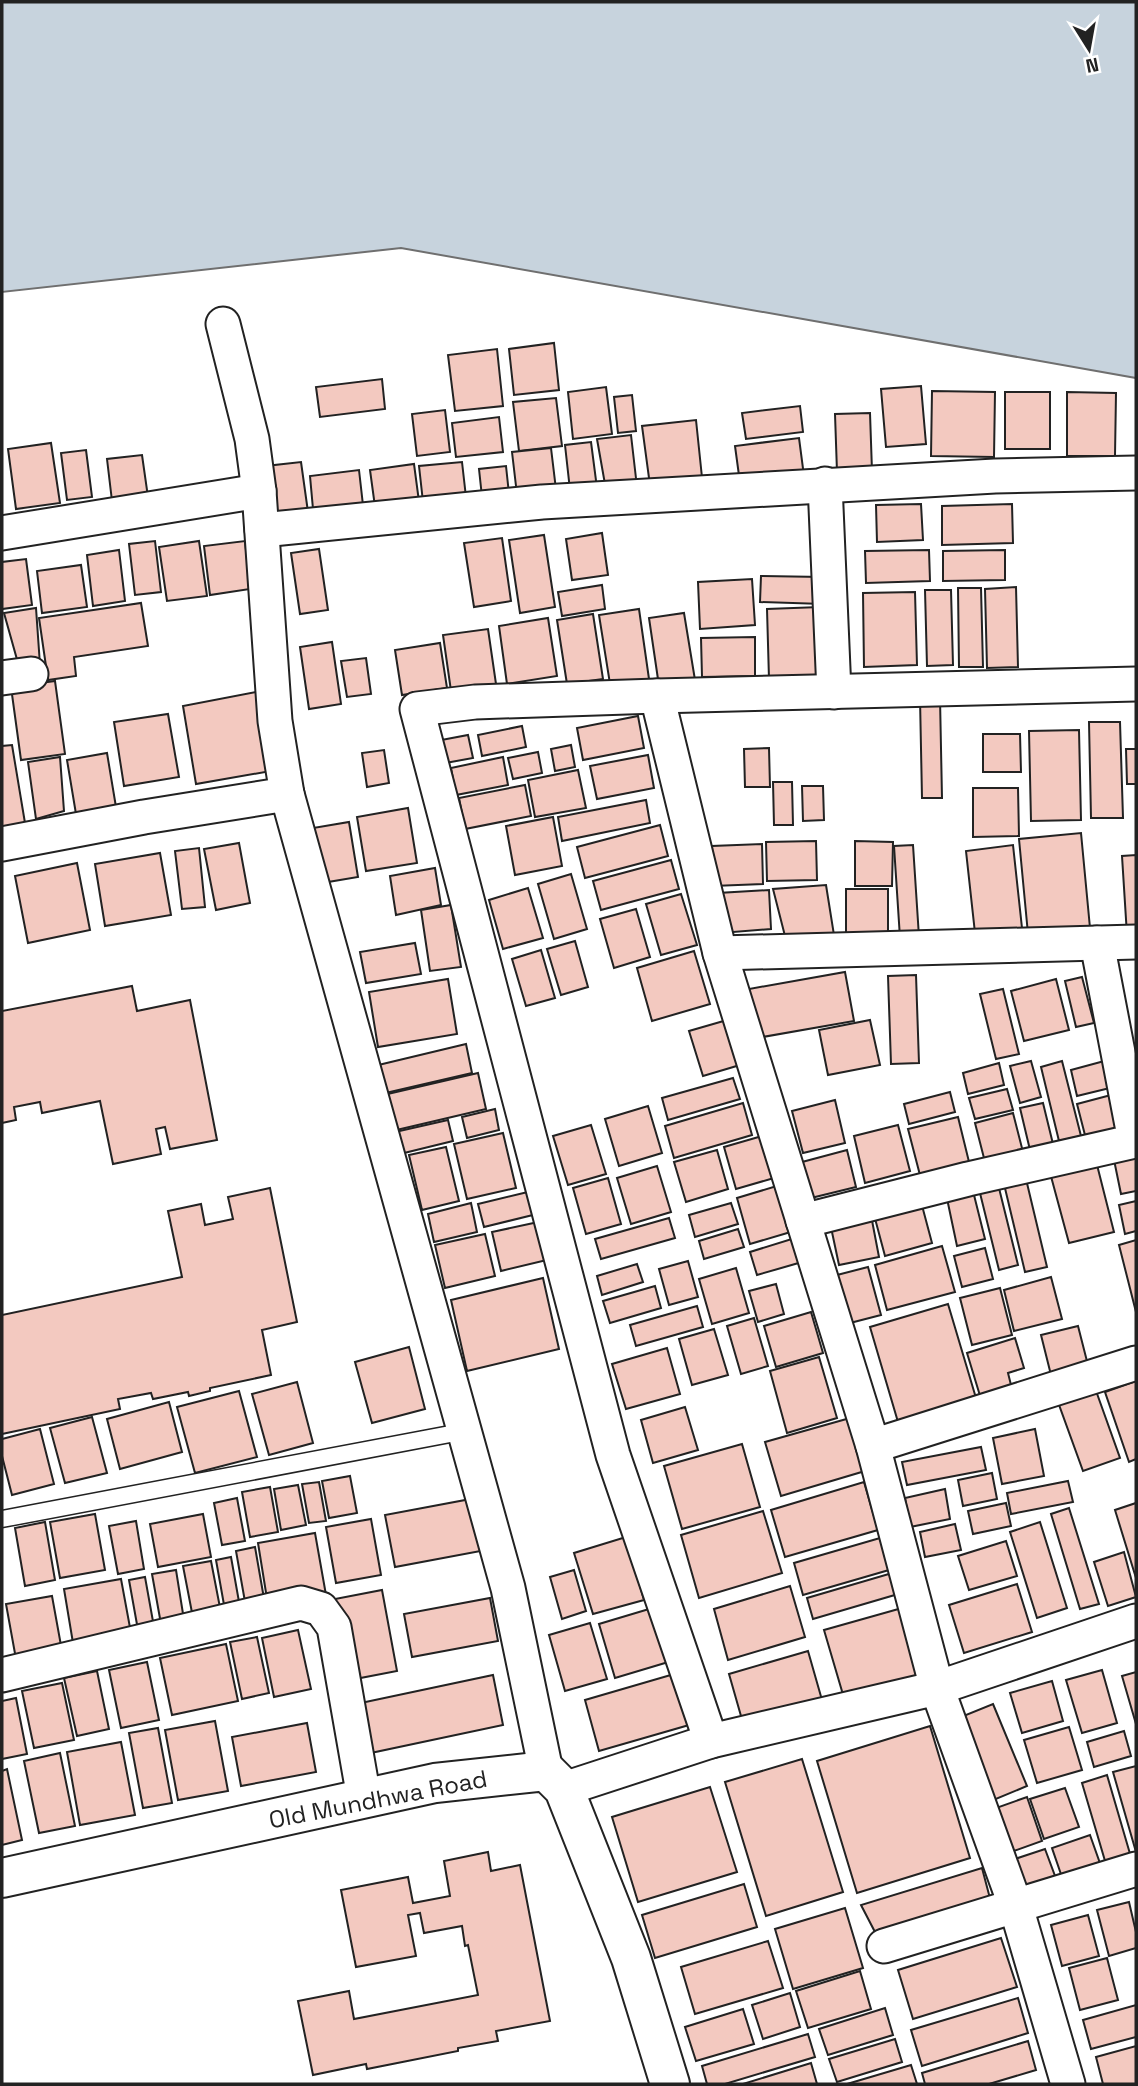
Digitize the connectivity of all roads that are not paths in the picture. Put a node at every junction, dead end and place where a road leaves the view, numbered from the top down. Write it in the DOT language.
graph roads {
  1 [pos="223,324"];
  2 [pos="1136,473"];
  3 [pos="825,484"];
  4 [pos="259,491"];
  5 [pos="262,530"];
  6 [pos="2,533"];
  7 [pos="1136,684"];
  8 [pos="834,692"];
  9 [pos="657,696"];
  10 [pos="287,794"];
  11 [pos="2,844"];
  12 [pos="1136,942"];
  13 [pos="1097,943"];
  14 [pos="720,953"];
  15 [pos="803,1221"];
  16 [pos="1136,1363"];
  17 [pos="466,1430"];
  18 [pos="873,1446"];
  19 [pos="2,1518"];
  20 [pos="1136,1621"];
  21 [pos="2,1675"];
  22 [pos="937,1688"];
  23 [pos="711,1741"];
  24 [pos="555,1780"];
  25 [pos="364,1798"];
  26 [pos="1136,1869"];
  27 [pos="2,1878"];
  28 [pos="1016,1907"];
  29 [pos="884,1946"];
  30 [pos="670,2084"];
  31 [pos="1068,2084"];
  1 -- 4 [label="street"];
  2 -- 3 [label="street"];
  3 -- 5 [label="street"];
  3 -- 8 [label="street"];
  4 -- 5 [label="street"];
  4 -- 6 [label="street"];
  5 -- 10 [label="street"];
  7 -- 8 [label="street"];
  8 -- 9 [label="street"];
  9 -- 14 [label="street"];
  9 -- 23 [label="street"];
  10 -- 11 [label="street"];
  10 -- 17 [label="street"];
  12 -- 13 [label="street"];
  13 -- 14 [label="street"];
  13 -- 15 [label="street"];
  14 -- 15 [label="street"];
  15 -- 18 [label="street"];
  16 -- 18 [label="street"];
  17 -- 19 [label="lane"];
  17 -- 24 [label="street"];
  18 -- 22 [label="street"];
  20 -- 22 [label="street"];
  21 -- 25 [label="street"];
  22 -- 23 [label="street"];
  22 -- 28 [label="street"];
  23 -- 24 [label="street"];
  24 -- 25 [label="street, Old Mundhwa Road"];
  24 -- 30 [label="street"];
  25 -- 27 [label="street, Old Mundhwa Road"];
  26 -- 28 [label="street"];
  28 -- 29 [label="street"];
  28 -- 31 [label="street"];
}
